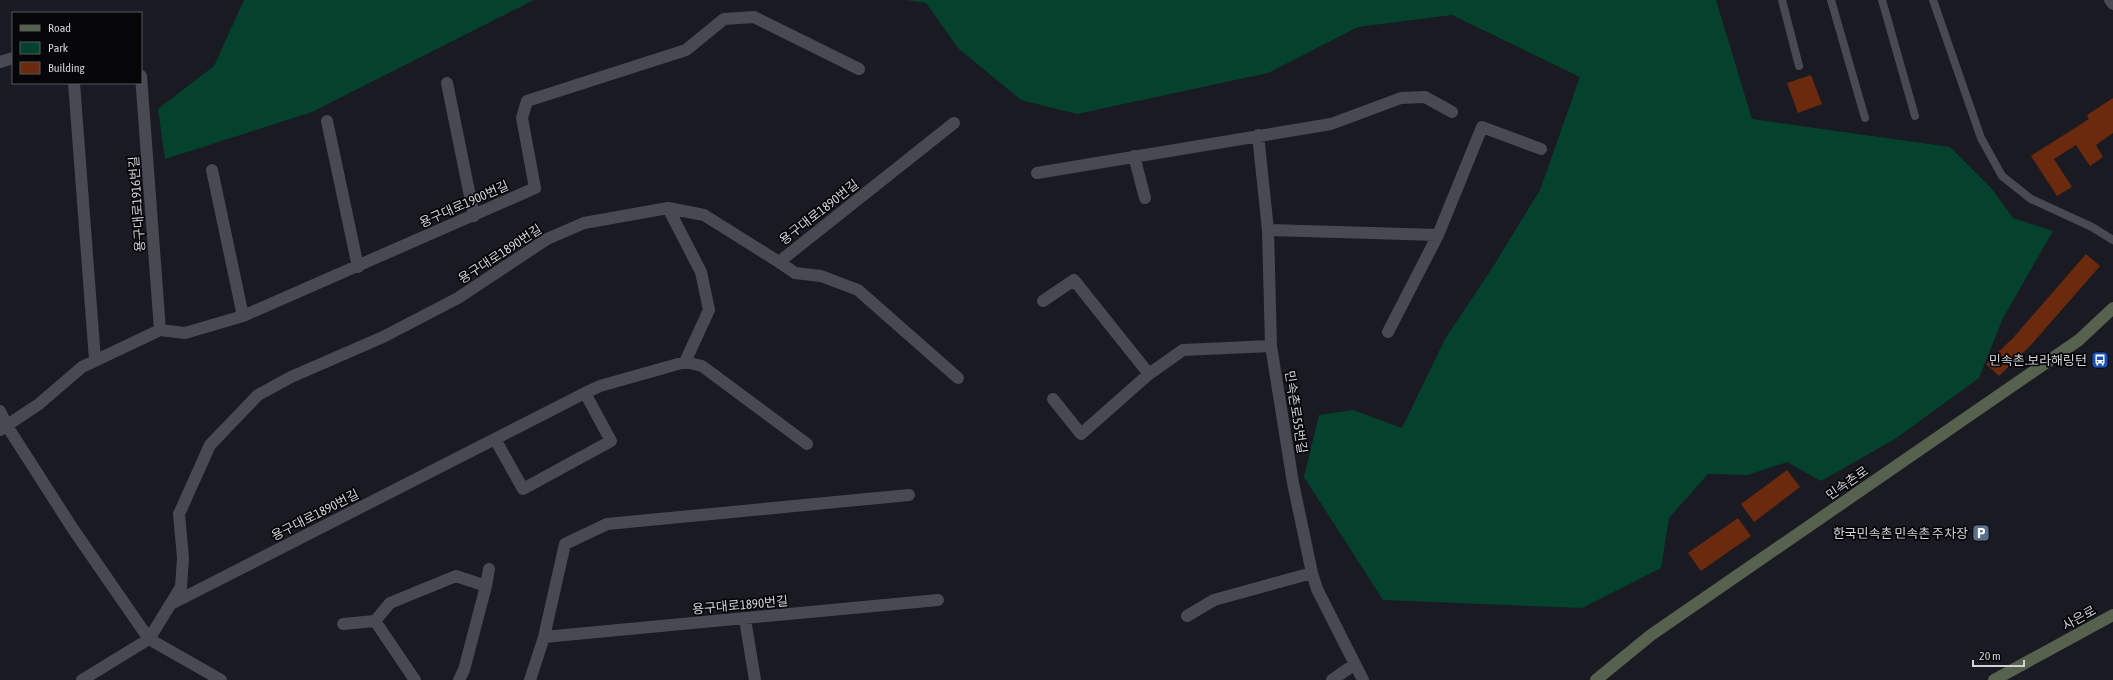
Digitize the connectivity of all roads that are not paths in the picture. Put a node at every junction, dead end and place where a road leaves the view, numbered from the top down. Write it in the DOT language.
graph roads {
  1 [pos="1782,0"];
  2 [pos="1830,0"];
  3 [pos="1882,0"];
  4 [pos="1933,0"];
  5 [pos="2110,0"];
  6 [pos="2113,4"];
  7 [pos="12,58"];
  8 [pos="0,62"];
  9 [pos="1800,66"];
  10 [pos="859,69"];
  11 [pos="447,83"];
  12 [pos="74,84"];
  13 [pos="142,84"];
  14 [pos="1452,112"];
  15 [pos="1915,116"];
  16 [pos="1865,118"];
  17 [pos="327,121"];
  18 [pos="954,124"];
  19 [pos="1258,135"];
  20 [pos="1541,149"];
  21 [pos="1134,156"];
  22 [pos="212,170"];
  23 [pos="1037,173"];
  24 [pos="1145,198"];
  25 [pos="668,208"];
  26 [pos="474,216"];
  27 [pos="1268,230"];
  28 [pos="1438,235"];
  29 [pos="2113,240"];
  30 [pos="779,262"];
  31 [pos="358,267"];
  32 [pos="1043,301"];
  33 [pos="2113,308"];
  34 [pos="243,316"];
  35 [pos="160,330"];
  36 [pos="1388,332"];
  37 [pos="1271,346"];
  38 [pos="95,360"];
  39 [pos="685,362"];
  40 [pos="1149,374"];
  41 [pos="958,378"];
  42 [pos="585,393"];
  43 [pos="1053,399"];
  44 [pos="0,411"];
  45 [pos="4,428"];
  46 [pos="494,439"];
  47 [pos="806,444"];
  48 [pos="909,495"];
  49 [pos="489,569"];
  50 [pos="1312,573"];
  51 [pos="486,586"];
  52 [pos="938,600"];
  53 [pos="170,604"];
  54 [pos="2113,615"];
  55 [pos="1186,616"];
  56 [pos="745,619"];
  57 [pos="375,621"];
  58 [pos="343,624"];
  59 [pos="544,637"];
  60 [pos="149,639"];
  61 [pos="1355,664"];
  62 [pos="82,680"];
  63 [pos="221,680"];
  64 [pos="415,680"];
  65 [pos="459,680"];
  66 [pos="530,680"];
  67 [pos="754,680"];
  68 [pos="1332,680"];
  69 [pos="1363,680"];
  70 [pos="1596,680"];
  71 [pos="1994,680"];
  1 -- 9 [label="lane"];
  2 -- 16 [label="lane"];
  3 -- 15 [label="lane"];
  4 -- 29 [label="lane"];
  5 -- 6 [label="street"];
  7 -- 8 [label="street"];
  10 -- 26 [label="street, 용구대로1900번길"];
  11 -- 26 [label="street"];
  12 -- 38 [label="street"];
  13 -- 35 [label="street, 용구대로1916번길"];
  14 -- 19 [label="street"];
  17 -- 31 [label="street"];
  18 -- 30 [label="street, 용구대로1890번길"];
  19 -- 21 [label="street"];
  19 -- 27 [label="street, 민속촌로55번길"];
  20 -- 28 [label="street"];
  21 -- 23 [label="street"];
  21 -- 24 [label="street"];
  22 -- 34 [label="street"];
  25 -- 30 [label="street, 용구대로1890번길"];
  25 -- 39 [label="street"];
  25 -- 53 [label="street, 용구대로1890번길"];
  26 -- 31 [label="street, 용구대로1900번길"];
  27 -- 28 [label="street"];
  27 -- 37 [label="street, 민속촌로55번길"];
  28 -- 36 [label="street"];
  30 -- 41 [label="street"];
  31 -- 34 [label="street, 용구대로1900번길"];
  32 -- 40 [label="street"];
  33 -- 70 [label="street, 민속촌로"];
  34 -- 35 [label="street, 용구대로1900번길"];
  35 -- 38 [label="street"];
  37 -- 40 [label="street"];
  37 -- 50 [label="street, 민속촌로55번길"];
  38 -- 45 [label="street"];
  39 -- 42 [label="street, 용구대로1890번길"];
  39 -- 47 [label="street"];
  40 -- 43 [label="street"];
  42 -- 46 [label="street, 용구대로1890번길"];
  42 -- 46 [label="street"];
  44 -- 45 [label="street"];
  45 -- 60 [label="street"];
  46 -- 53 [label="street, 용구대로1890번길"];
  48 -- 59 [label="street"];
  49 -- 51 [label="street"];
  50 -- 55 [label="street"];
  50 -- 61 [label="street, 민속촌로55번길"];
  51 -- 57 [label="street"];
  51 -- 65 [label="street"];
  52 -- 56 [label="street, 용구대로1890번길"];
  53 -- 60 [label="street, 용구대로1890번길"];
  54 -- 71 [label="street, 사은로"];
  56 -- 59 [label="street, 용구대로1890번길"];
  56 -- 67 [label="street"];
  57 -- 58 [label="street"];
  57 -- 64 [label="street"];
  59 -- 66 [label="street"];
  60 -- 62 [label="street, 용구대로1890번길"];
  60 -- 63 [label="street"];
  61 -- 68 [label="street"];
  61 -- 69 [label="street, 민속촌로55번길"];
}
